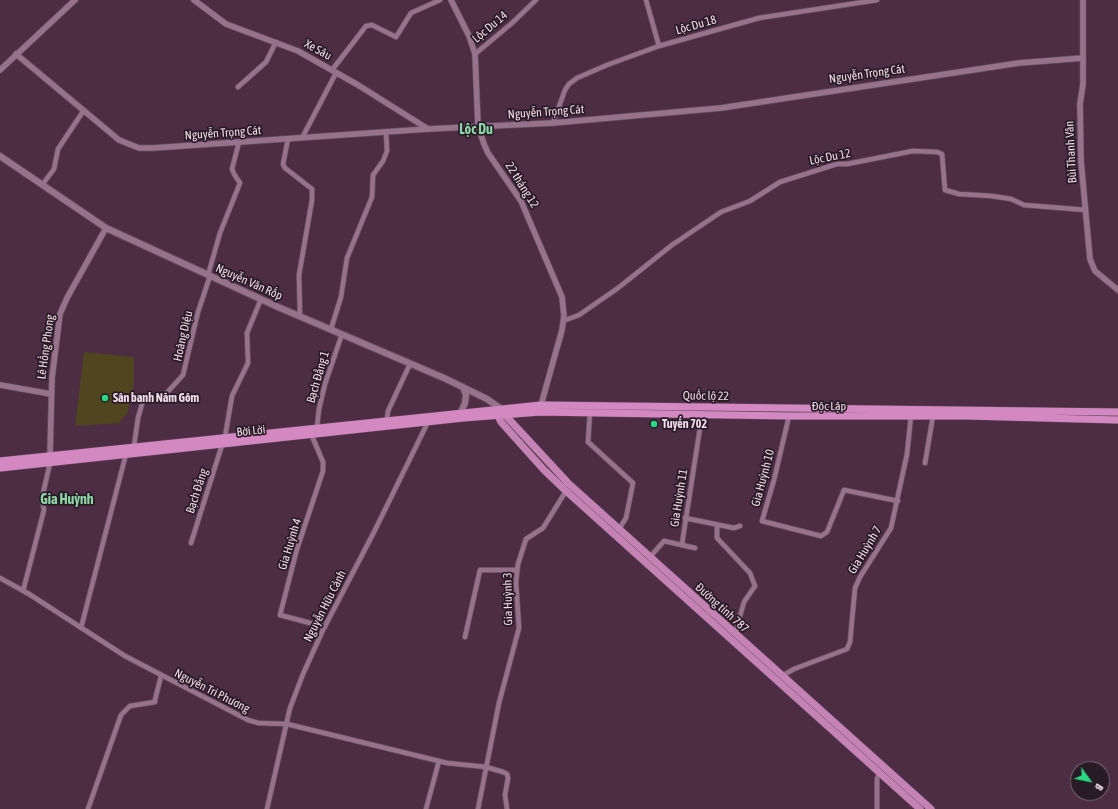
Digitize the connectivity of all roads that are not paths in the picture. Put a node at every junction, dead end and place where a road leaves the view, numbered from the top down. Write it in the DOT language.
graph roads {
  1 [pos="75,0"];
  2 [pos="194,0"];
  3 [pos="440,0"];
  4 [pos="451,0"];
  5 [pos="536,0"];
  6 [pos="646,0"];
  7 [pos="877,0"];
  8 [pos="1083,0"];
  9 [pos="276,42"];
  10 [pos="658,46"];
  11 [pos="16,54"];
  12 [pos="475,54"];
  13 [pos="1083,58"];
  14 [pos="0,70"];
  15 [pos="334,71"];
  16 [pos="238,87"];
  17 [pos="84,110"];
  18 [pos="553,123"];
  19 [pos="478,126"];
  20 [pos="428,129"];
  21 [pos="386,132"];
  22 [pos="302,138"];
  23 [pos="288,139"];
  24 [pos="239,142"];
  25 [pos="0,156"];
  26 [pos="42,185"];
  27 [pos="1086,210"];
  28 [pos="106,228"];
  29 [pos="209,276"];
  30 [pos="1118,290"];
  31 [pos="261,299"];
  32 [pos="300,316"];
  33 [pos="564,321"];
  34 [pos="331,329"];
  35 [pos="342,334"];
  36 [pos="410,364"];
  37 [pos="0,384"];
  38 [pos="463,387"];
  39 [pos="51,394"];
  40 [pos="541,409"];
  41 [pos="461,412"];
  42 [pos="590,412"];
  43 [pos="911,412"];
  44 [pos="1118,412"];
  45 [pos="501,413"];
  46 [pos="702,415"];
  47 [pos="789,416"];
  48 [pos="932,416"];
  49 [pos="387,420"];
  50 [pos="1118,420"];
  51 [pos="428,422"];
  52 [pos="317,427"];
  53 [pos="312,436"];
  54 [pos="225,437"];
  55 [pos="222,445"];
  56 [pos="134,446"];
  57 [pos="126,454"];
  58 [pos="50,455"];
  59 [pos="0,461"];
  60 [pos="50,463"];
  61 [pos="925,463"];
  62 [pos="0,468"];
  63 [pos="566,491"];
  64 [pos="898,501"];
  65 [pos="685,518"];
  66 [pos="717,525"];
  67 [pos="740,526"];
  68 [pos="619,530"];
  69 [pos="191,543"];
  70 [pos="682,544"];
  71 [pos="695,548"];
  72 [pos="650,557"];
  73 [pos="516,570"];
  74 [pos="0,578"];
  75 [pos="23,591"];
  76 [pos="325,627"];
  77 [pos="81,628"];
  78 [pos="735,634"];
  79 [pos="464,637"];
  80 [pos="161,676"];
  81 [pos="782,676"];
  82 [pos="287,724"];
  83 [pos="439,761"];
  84 [pos="486,767"];
  85 [pos="879,772"];
  86 [pos="88,809"];
  87 [pos="267,809"];
  88 [pos="426,809"];
  89 [pos="478,809"];
  90 [pos="507,809"];
  91 [pos="877,809"];
  92 [pos="920,809"];
  93 [pos="931,809"];
  1 -- 11 [label="street"];
  2 -- 9 [label="street, Xe Sâu"];
  3 -- 15 [label="street"];
  4 -- 12 [label="street, 22 tháng 12"];
  5 -- 12 [label="street, Lộc Du 14"];
  6 -- 10 [label="street"];
  7 -- 10 [label="street, Lộc Du 18"];
  8 -- 13 [label="street, Bùi Thanh Vân"];
  9 -- 15 [label="street, Xe Sâu"];
  9 -- 16 [label="street"];
  10 -- 18 [label="street, Lộc Du 18"];
  11 -- 14 [label="street"];
  11 -- 17 [label="street, Nguyễn Trọng Cát"];
  12 -- 19 [label="street, 22 tháng 12"];
  13 -- 18 [label="street, Nguyễn Trọng Cát"];
  13 -- 27 [label="street, Bùi Thanh Vân"];
  15 -- 20 [label="street, Xe Sâu"];
  15 -- 22 [label="street"];
  17 -- 24 [label="street, Nguyễn Trọng Cát"];
  17 -- 26 [label="street"];
  18 -- 19 [label="street, Nguyễn Trọng Cát"];
  19 -- 20 [label="street, Nguyễn Trọng Cát"];
  19 -- 33 [label="street, 22 tháng 12"];
  20 -- 21 [label="street, Nguyễn Trọng Cát"];
  21 -- 22 [label="street, Nguyễn Trọng Cát"];
  21 -- 34 [label="street"];
  22 -- 23 [label="street, Nguyễn Trọng Cát"];
  23 -- 24 [label="street, Nguyễn Trọng Cát"];
  23 -- 32 [label="street"];
  24 -- 29 [label="street, Hoàng Diệu"];
  25 -- 26 [label="main road, Nguyễn Văn Rốp"];
  26 -- 28 [label="main road, Nguyễn Văn Rốp"];
  27 -- 30 [label="street, Bùi Thanh Vân"];
  27 -- 33 [label="street, Lộc Du 12"];
  28 -- 29 [label="main road, Nguyễn Văn Rốp"];
  28 -- 39 [label="street, Lê Hồng Phong"];
  29 -- 31 [label="main road, Nguyễn Văn Rốp"];
  29 -- 56 [label="street, Hoàng Diệu"];
  31 -- 32 [label="main road, Nguyễn Văn Rốp"];
  31 -- 54 [label="street"];
  32 -- 34 [label="main road, Nguyễn Văn Rốp"];
  33 -- 40 [label="street, 22 tháng 12"];
  34 -- 35 [label="main road, Nguyễn Văn Rốp"];
  35 -- 36 [label="main road, Nguyễn Văn Rốp"];
  35 -- 52 [label="street, Bạch Đằng 1"];
  36 -- 38 [label="main road, Nguyễn Văn Rốp"];
  36 -- 49 [label="street"];
  37 -- 39 [label="street"];
  38 -- 41 [label="main road"];
  38 -- 45 [label="main road, Nguyễn Văn Rốp"];
  39 -- 58 [label="street, Lê Hồng Phong"];
  40 -- 42 [label="highway, Độc Lập"];
  40 -- 43 [label="highway, Quốc lộ 22"];
  40 -- 45 [label="highway, Quốc lộ 22"];
  41 -- 45 [label="highway, Bời Lời"];
  41 -- 49 [label="highway, Bời Lời"];
  42 -- 46 [label="highway, Độc Lập"];
  42 -- 68 [label="street"];
  43 -- 44 [label="highway, Độc Lập"];
  43 -- 47 [label="highway, Độc Lập"];
  43 -- 48 [label="highway, Độc Lập"];
  43 -- 64 [label="street, Gia Huỳnh 7"];
  45 -- 51 [label="highway, Bời Lời"];
  45 -- 63 [label="main road, Đường tỉnh 787"];
  45 -- 68 [label="main road, Đường tỉnh 787"];
  46 -- 47 [label="highway, Độc Lập"];
  46 -- 65 [label="street, Gia Huỳnh 11"];
  47 -- 64 [label="street, Gia Huỳnh 10"];
  48 -- 50 [label="highway, Độc Lập"];
  48 -- 61 [label="street"];
  49 -- 52 [label="highway, Bời Lời"];
  51 -- 53 [label="highway, Bời Lời"];
  51 -- 76 [label="street, Nguyễn Hữu Cảnh"];
  52 -- 54 [label="highway, Bời Lời"];
  53 -- 55 [label="highway, Bời Lời"];
  53 -- 76 [label="street, Gia Huỳnh 4"];
  54 -- 56 [label="highway, Bời Lời"];
  55 -- 57 [label="highway, Bời Lời"];
  55 -- 69 [label="street, Bạch Đằng"];
  56 -- 58 [label="highway, Bời Lời"];
  57 -- 60 [label="highway, Bời Lời"];
  57 -- 77 [label="street"];
  58 -- 59 [label="highway, Bời Lời"];
  58 -- 60 [label="highway"];
  60 -- 62 [label="highway, Bời Lời"];
  60 -- 75 [label="street"];
  63 -- 73 [label="street, Gia Huỳnh 3"];
  63 -- 85 [label="main road, Đường tỉnh 787"];
  64 -- 81 [label="street, Gia Huỳnh 7"];
  65 -- 66 [label="street"];
  65 -- 70 [label="street, Gia Huỳnh 11"];
  66 -- 67 [label="street"];
  66 -- 78 [label="street"];
  68 -- 72 [label="main road, Đường tỉnh 787"];
  70 -- 71 [label="street"];
  70 -- 72 [label="street, Gia Huỳnh 11"];
  72 -- 78 [label="main road, Đường tỉnh 787"];
  73 -- 79 [label="street"];
  73 -- 84 [label="street, Gia Huỳnh 3"];
  74 -- 75 [label="street, Nguyễn Tri Phương"];
  75 -- 77 [label="street, Nguyễn Tri Phương"];
  76 -- 82 [label="street, Nguyễn Hữu Cảnh"];
  77 -- 80 [label="street, Nguyễn Tri Phương"];
  78 -- 81 [label="main road, Đường tỉnh 787"];
  80 -- 82 [label="street, Nguyễn Tri Phương"];
  80 -- 86 [label="street"];
  81 -- 93 [label="main road, Đường tỉnh 787"];
  82 -- 83 [label="street, Nguyễn Tri Phương"];
  82 -- 87 [label="street, Nguyễn Hữu Cảnh"];
  83 -- 84 [label="street, Nguyễn Tri Phương"];
  83 -- 88 [label="street"];
  84 -- 89 [label="street, Gia Huỳnh 3"];
  84 -- 90 [label="street, Nguyễn Tri Phương"];
  85 -- 91 [label="street"];
  85 -- 92 [label="main road, Đường tỉnh 787"];
}
